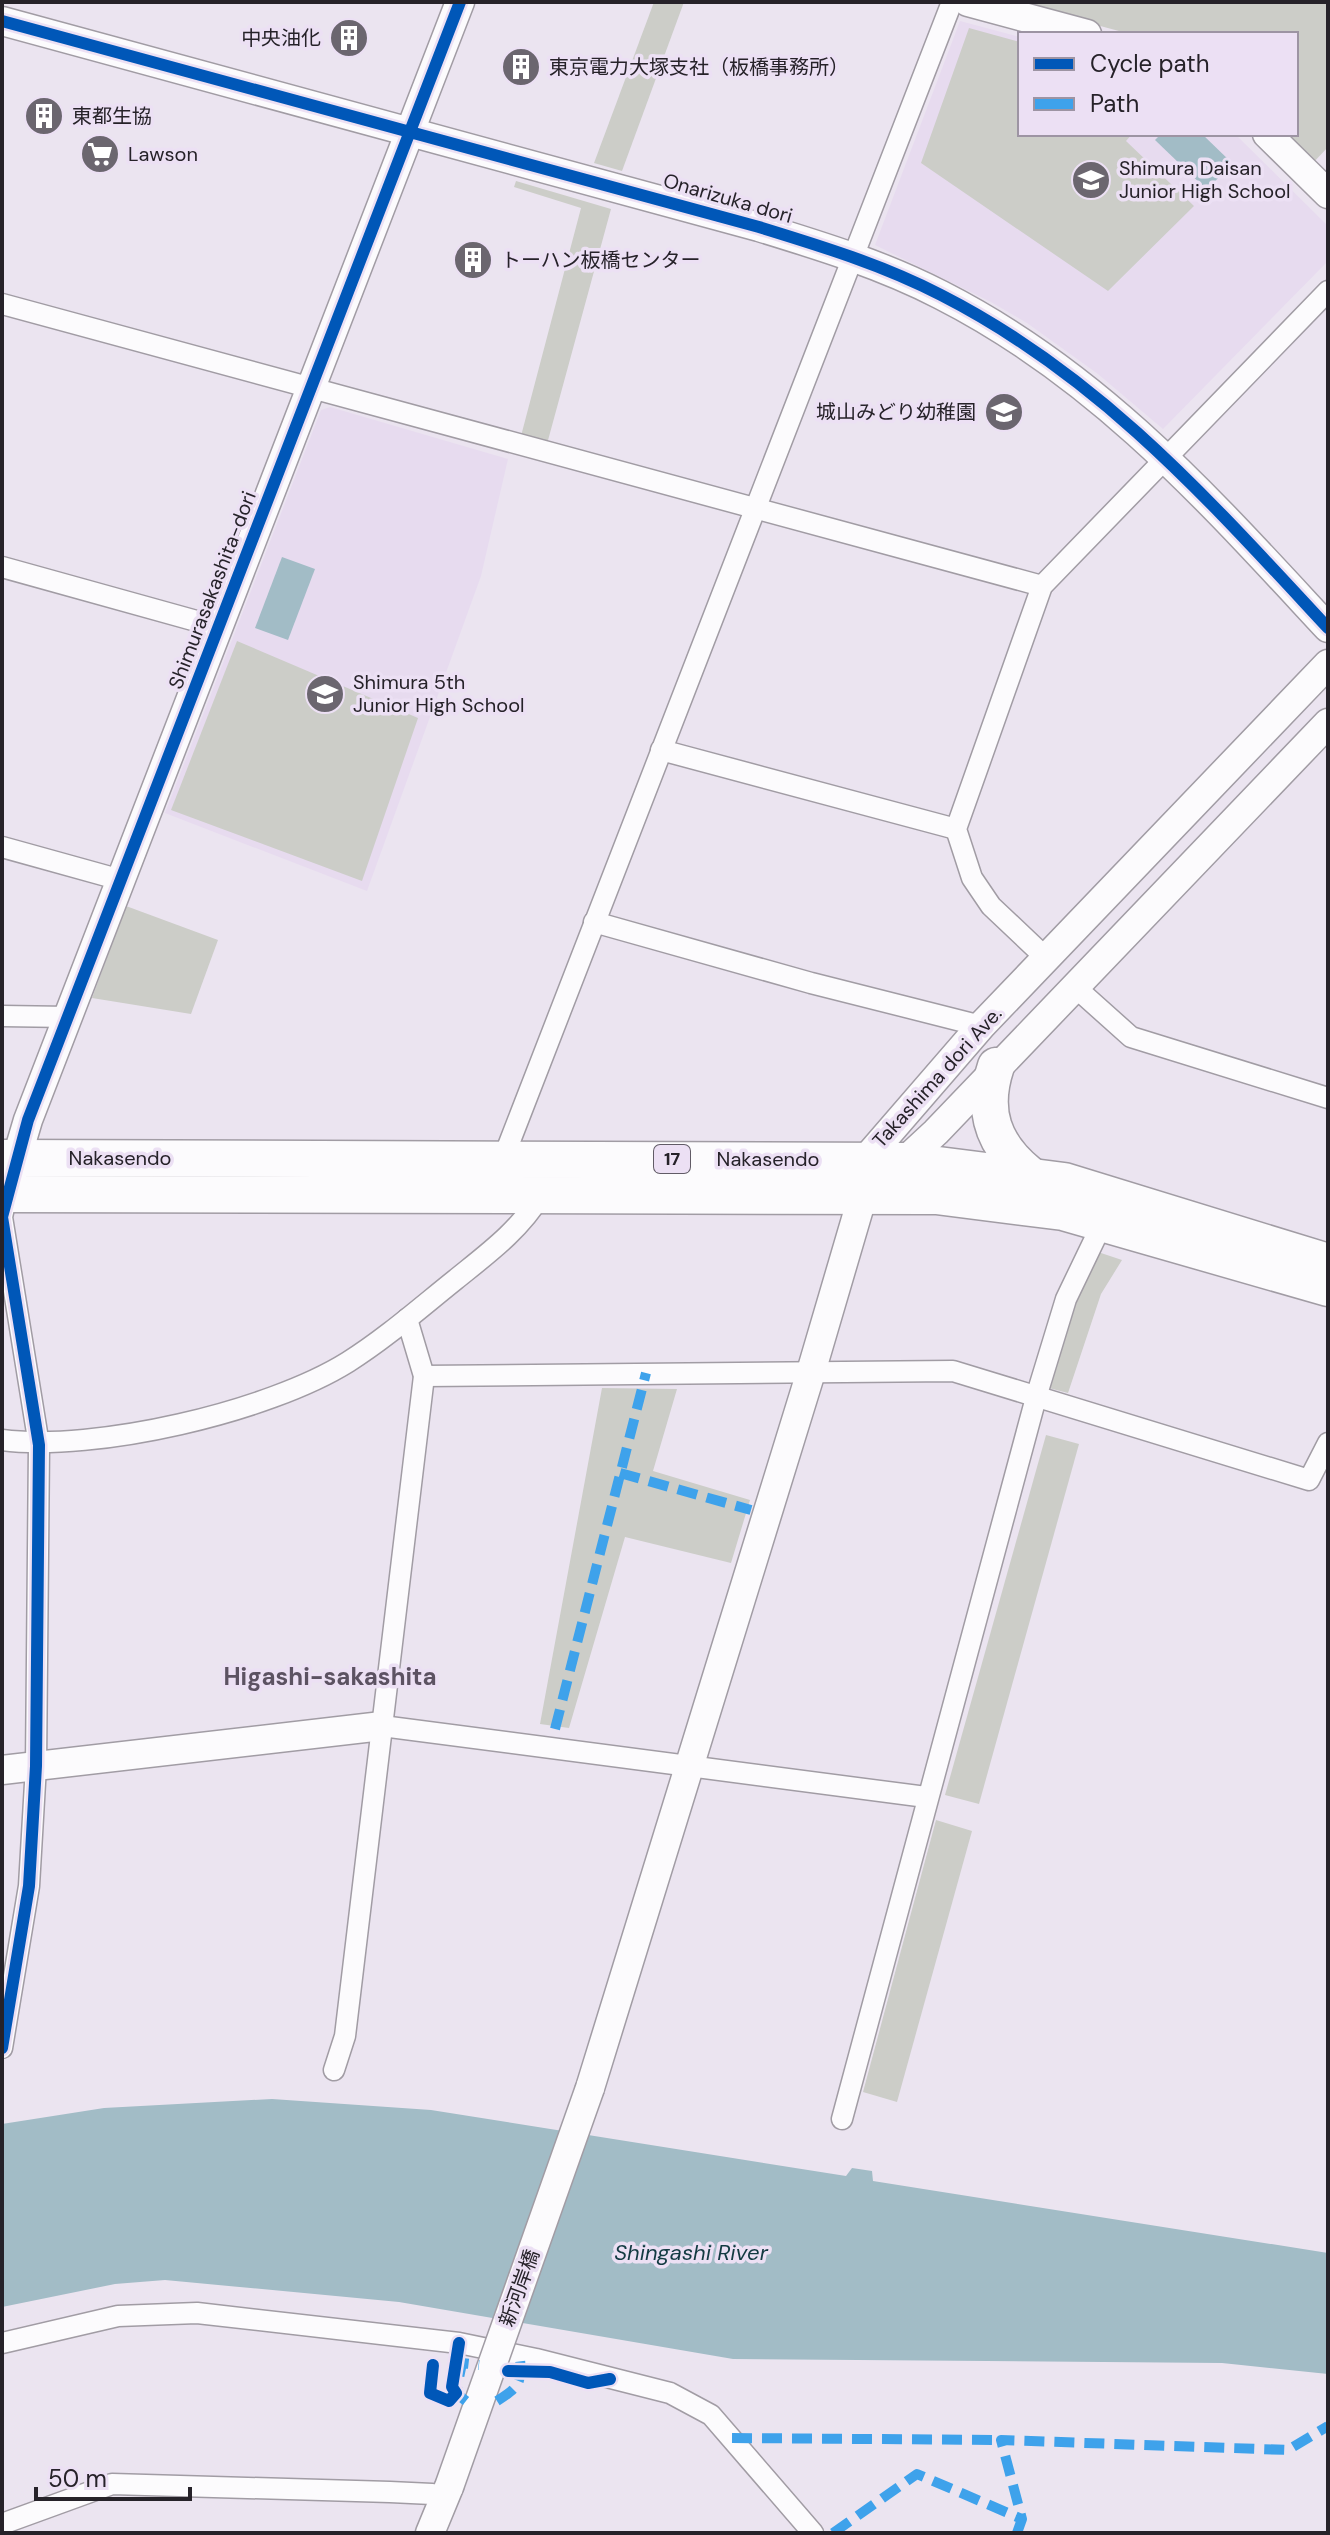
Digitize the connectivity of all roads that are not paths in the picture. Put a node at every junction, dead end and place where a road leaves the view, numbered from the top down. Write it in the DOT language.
graph roads {
  1 [pos="460,2"];
  2 [pos="952,2"];
  3 [pos="968,2"];
  4 [pos="2,21"];
  5 [pos="1080,32"];
  6 [pos="410,131"];
  7 [pos="1269,136"];
  8 [pos="1328,194"];
  9 [pos="852,257"];
  10 [pos="1328,291"];
  11 [pos="2,304"];
  12 [pos="312,389"];
  13 [pos="1167,458"];
  14 [pos="755,509"];
  15 [pos="2,567"];
  16 [pos="1042,586"];
  17 [pos="218,627"];
  18 [pos="1328,628"];
  19 [pos="1328,664"];
  20 [pos="1328,723"];
  21 [pos="661,750"];
  22 [pos="956,829"];
  23 [pos="2,847"];
  24 [pos="121,880"];
  25 [pos="594,922"];
  26 [pos="1046,958"];
  27 [pos="1074,986"];
  28 [pos="2,1016"];
  29 [pos="69,1017"];
  30 [pos="981,1026"];
  31 [pos="996,1066"];
  32 [pos="1328,1098"];
  33 [pos="10,1158"];
  34 [pos="503,1159"];
  35 [pos="866,1159"];
  36 [pos="907,1161"];
  37 [pos="1029,1174"];
  38 [pos="4,1194"];
  39 [pos="541,1195"];
  40 [pos="863,1195"];
  41 [pos="1103,1222"];
  42 [pos="1328,1262"];
  43 [pos="1328,1288"];
  44 [pos="407,1319"];
  45 [pos="811,1372"];
  46 [pos="424,1376"];
  47 [pos="1037,1394"];
  48 [pos="2,1440"];
  49 [pos="1328,1443"];
  50 [pos="39,1445"];
  51 [pos="382,1726"];
  52 [pos="36,1766"];
  53 [pos="691,1766"];
  54 [pos="2,1770"];
  55 [pos="926,1797"];
  56 [pos="2,2048"];
  57 [pos="334,2070"];
  58 [pos="842,2119"];
  59 [pos="2,2343"];
  60 [pos="446,2493"];
  61 [pos="6,2522"];
  62 [pos="430,2533"];
  63 [pos="813,2533"];
  1 -- 6 [label="street, Shimurasakashita-dori"];
  2 -- 9 [label="street"];
  3 -- 5 [label="street"];
  4 -- 6 [label="street, Onarizuka dori"];
  6 -- 9 [label="street, Onarizuka dori"];
  6 -- 12 [label="street, Shimurasakashita-dori"];
  7 -- 8 [label="street"];
  9 -- 13 [label="street, Onarizuka dori"];
  9 -- 14 [label="street"];
  10 -- 13 [label="street"];
  11 -- 12 [label="street"];
  12 -- 14 [label="street"];
  12 -- 17 [label="street, Shimurasakashita-dori"];
  13 -- 16 [label="street"];
  13 -- 18 [label="street, Onarizuka dori"];
  14 -- 16 [label="street"];
  14 -- 21 [label="street"];
  15 -- 17 [label="street"];
  16 -- 22 [label="street"];
  17 -- 24 [label="street, Shimurasakashita-dori"];
  19 -- 26 [label="street, Takashima dori Ave."];
  20 -- 27 [label="street, Takashima dori Ave."];
  21 -- 22 [label="street"];
  21 -- 25 [label="street"];
  22 -- 26 [label="street"];
  23 -- 24 [label="street"];
  24 -- 29 [label="street, Shimurasakashita-dori"];
  25 -- 30 [label="street"];
  25 -- 34 [label="street"];
  26 -- 30 [label="street, Takashima dori Ave."];
  27 -- 31 [label="street, Takashima dori Ave."];
  27 -- 32 [label="street"];
  28 -- 29 [label="street"];
  29 -- 33 [label="street, Shimurasakashita-dori"];
  30 -- 35 [label="street, Takashima dori Ave."];
  31 -- 36 [label="street, Takashima dori Ave."];
  31 -- 37 [label="highway"];
  33 -- 34 [label="highway, Nakasendo / 17"];
  33 -- 38 [label="street, Shimurasakashita-dori"];
  34 -- 35 [label="highway, Nakasendo / 17"];
  35 -- 36 [label="highway, Nakasendo / 17"];
  35 -- 40 [label="street, Takashima dori Ave."];
  36 -- 37 [label="highway, Nakasendo / 17"];
  36 -- 40 [label="street, Takashima dori Ave."];
  37 -- 42 [label="highway, Nakasendo / 17"];
  38 -- 39 [label="highway, Nakasendo / 17"];
  38 -- 50 [label="street"];
  39 -- 40 [label="highway, Nakasendo / 17"];
  39 -- 44 [label="street"];
  40 -- 41 [label="highway, Nakasendo / 17"];
  40 -- 45 [label="street, 新河岸橋"];
  41 -- 43 [label="highway, Nakasendo / 17"];
  41 -- 47 [label="street"];
  44 -- 46 [label="street"];
  44 -- 50 [label="street"];
  45 -- 46 [label="street"];
  45 -- 47 [label="street"];
  45 -- 53 [label="street, 新河岸橋"];
  46 -- 51 [label="street"];
  47 -- 49 [label="street"];
  47 -- 55 [label="street"];
  48 -- 50 [label="street"];
  50 -- 52 [label="street"];
  51 -- 52 [label="street"];
  51 -- 53 [label="street"];
  51 -- 57 [label="street"];
  52 -- 54 [label="street"];
  52 -- 56 [label="street"];
  53 -- 55 [label="street"];
  53 -- 60 [label="street, 新河岸橋, bridge"];
  55 -- 58 [label="street"];
  59 -- 63 [label="street"];
  60 -- 61 [label="street"];
  60 -- 62 [label="street, 新河岸橋"];
}
